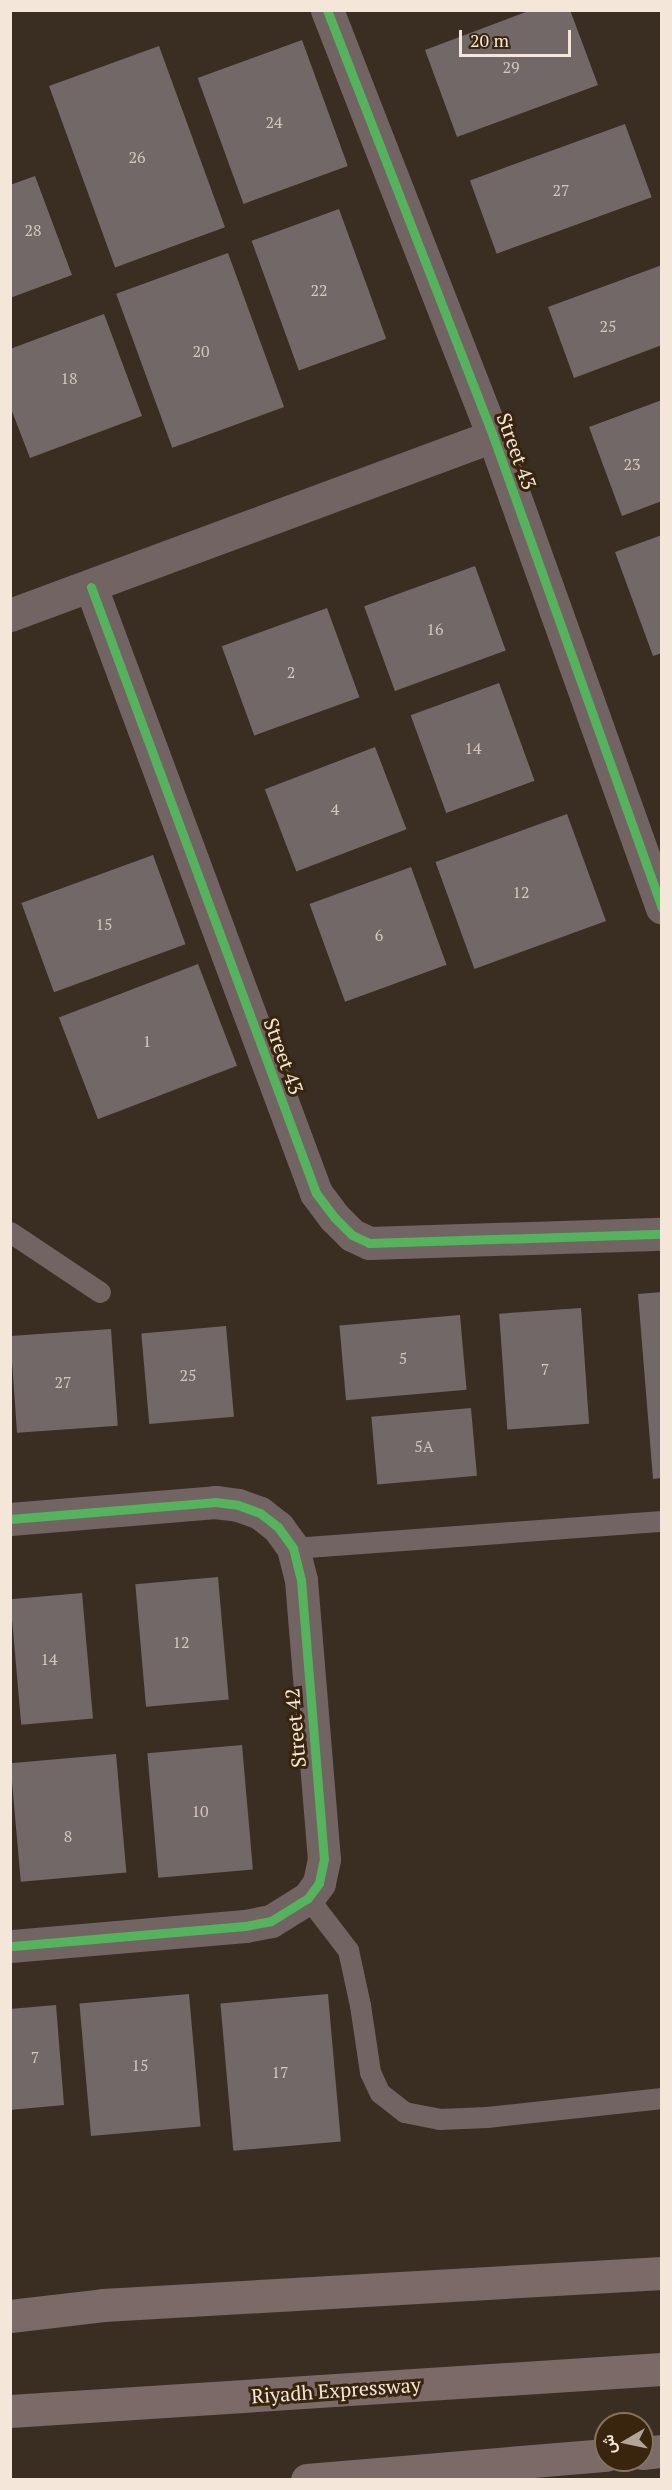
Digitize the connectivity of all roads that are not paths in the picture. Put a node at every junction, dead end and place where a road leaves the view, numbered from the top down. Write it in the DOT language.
graph roads {
  1 [pos="327,10"];
  2 [pos="493,436"];
  3 [pos="91,587"];
  4 [pos="10,615"];
  5 [pos="662,908"];
  6 [pos="10,1232"];
  7 [pos="662,1234"];
  8 [pos="100,1292"];
  9 [pos="10,1519"];
  10 [pos="662,1521"];
  11 [pos="293,1548"];
  12 [pos="308,1898"];
  13 [pos="10,1946"];
  14 [pos="662,2098"];
  15 [pos="662,2273"];
  16 [pos="10,2316"];
  17 [pos="662,2369"];
  18 [pos="10,2410"];
  19 [pos="594,2457"];
  20 [pos="307,2480"];
  1 -- 2 [label="street, Street 43"];
  2 -- 3 [label="street, Street 43"];
  2 -- 5 [label="street, Street 43"];
  3 -- 4 [label="street, Street 43"];
  3 -- 7 [label="street, Street 43"];
  6 -- 8 [label="lane"];
  9 -- 11 [label="street, Street 42"];
  10 -- 11 [label="lane"];
  11 -- 12 [label="street, Street 42"];
  12 -- 13 [label="street"];
  12 -- 14 [label="lane"];
  15 -- 16 [label="highway"];
  17 -- 18 [label="highway, Riyadh Expressway"];
  19 -- 20 [label="highway"];
}
